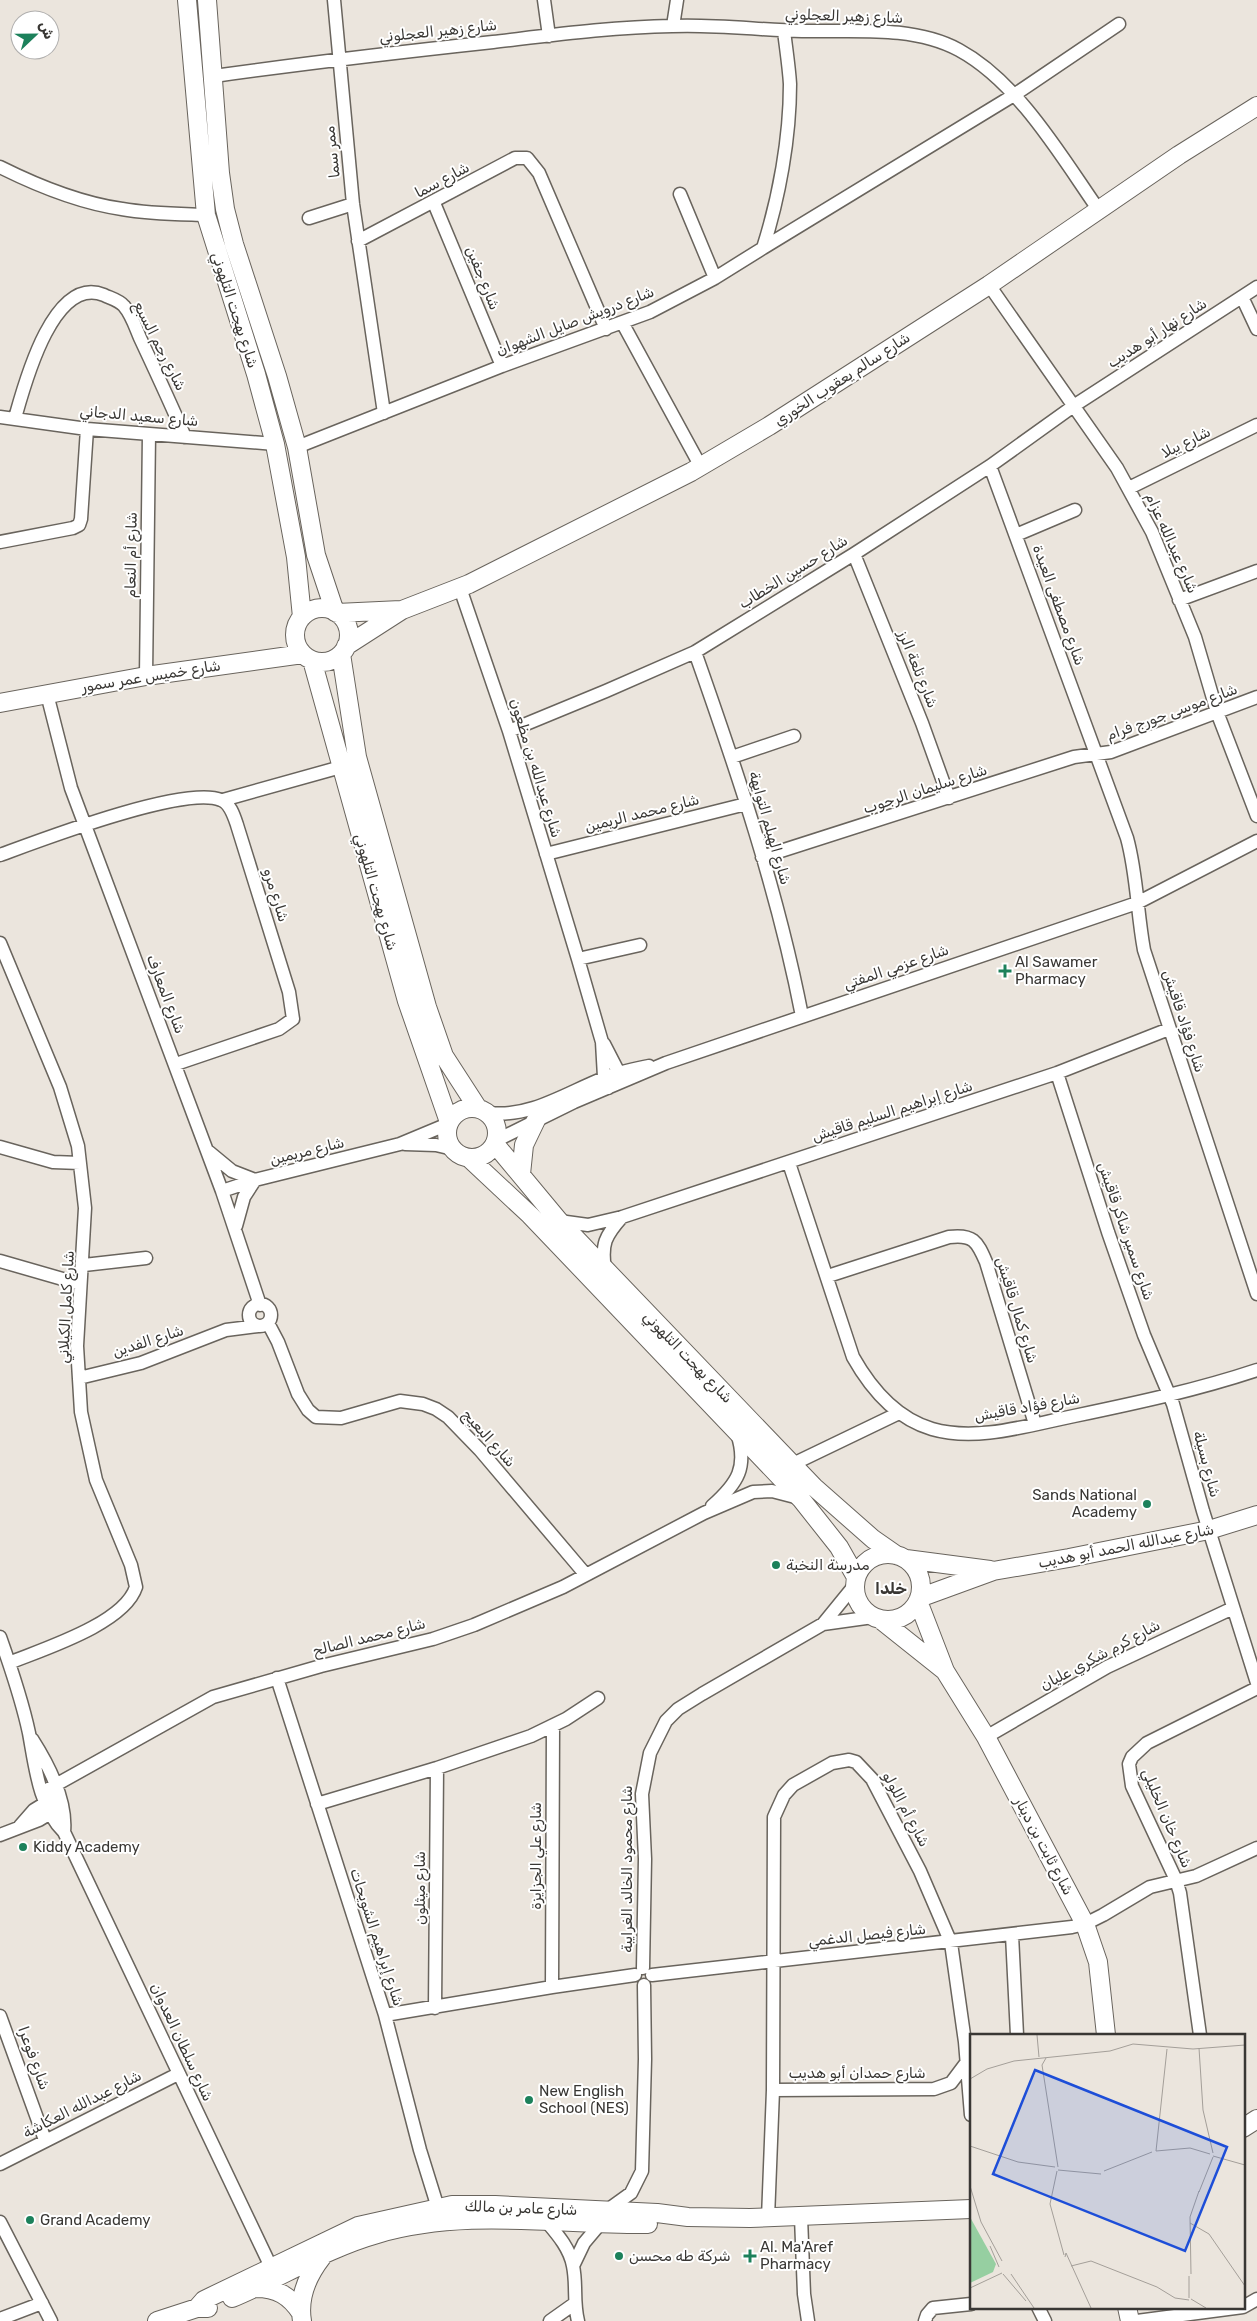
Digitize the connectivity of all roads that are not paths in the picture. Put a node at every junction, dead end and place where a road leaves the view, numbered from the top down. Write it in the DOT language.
graph roads {
  1 [pos="187,0"];
  2 [pos="207,0"];
  3 [pos="334,0"];
  4 [pos="544,0"];
  5 [pos="677,0"];
  6 [pos="1119,24"];
  7 [pos="673,26"];
  8 [pos="784,30"];
  9 [pos="549,36"];
  10 [pos="339,58"];
  11 [pos="214,76"];
  12 [pos="1014,95"];
  13 [pos="1257,106"];
  14 [pos="1,169"];
  15 [pos="680,194"];
  16 [pos="434,203"];
  17 [pos="353,204"];
  18 [pos="1098,209"];
  19 [pos="206,215"];
  20 [pos="309,218"];
  21 [pos="358,241"];
  22 [pos="763,248"];
  23 [pos="715,278"];
  24 [pos="989,285"];
  25 [pos="1257,288"];
  26 [pos="1242,297"];
  27 [pos="623,324"];
  28 [pos="606,329"];
  29 [pos="1257,329"];
  30 [pos="502,366"];
  31 [pos="1075,405"];
  32 [pos="384,413"];
  33 [pos="0,417"];
  34 [pos="15,418"];
  35 [pos="1257,425"];
  36 [pos="87,429"];
  37 [pos="149,434"];
  38 [pos="185,437"];
  39 [pos="275,444"];
  40 [pos="297,447"];
  41 [pos="701,466"];
  42 [pos="990,466"];
  43 [pos="1129,488"];
  44 [pos="1075,510"];
  45 [pos="1016,535"];
  46 [pos="0,542"];
  47 [pos="854,554"];
  48 [pos="1257,570"];
  49 [pos="460,588"];
  50 [pos="1179,600"];
  51 [pos="402,610"];
  52 [pos="336,613"];
  53 [pos="302,617"];
  54 [pos="344,650"];
  55 [pos="695,652"];
  56 [pos="307,657"];
  57 [pos="146,676"];
  58 [pos="47,694"];
  59 [pos="1257,698"];
  60 [pos="0,702"];
  61 [pos="1217,712"];
  62 [pos="509,731"];
  63 [pos="794,736"];
  64 [pos="1097,755"];
  65 [pos="732,757"];
  66 [pos="341,767"];
  67 [pos="949,798"];
  68 [pos="223,800"];
  69 [pos="746,804"];
  70 [pos="1257,816"];
  71 [pos="84,825"];
  72 [pos="1257,841"];
  73 [pos="546,854"];
  74 [pos="0,855"];
  75 [pos="762,857"];
  76 [pos="1136,903"];
  77 [pos="0,943"];
  78 [pos="640,945"];
  79 [pos="578,959"];
  80 [pos="5,970"];
  81 [pos="802,1016"];
  82 [pos="1169,1029"];
  83 [pos="602,1042"];
  84 [pos="176,1064"];
  85 [pos="1057,1073"];
  86 [pos="622,1077"];
  87 [pos="606,1083"];
  88 [pos="484,1110"];
  89 [pos="536,1120"];
  90 [pos="449,1123"];
  91 [pos="496,1142"];
  92 [pos="400,1144"];
  93 [pos="0,1147"];
  94 [pos="206,1148"];
  95 [pos="453,1149"];
  96 [pos="469,1158"];
  97 [pos="80,1163"];
  98 [pos="789,1163"];
  99 [pos="521,1174"];
  100 [pos="255,1180"];
  101 [pos="222,1191"];
  102 [pos="622,1217"];
  103 [pos="559,1221"];
  104 [pos="236,1230"];
  105 [pos="146,1258"];
  106 [pos="0,1261"];
  107 [pos="84,1265"];
  108 [pos="605,1270"];
  109 [pos="828,1276"];
  110 [pos="80,1284"];
  111 [pos="1257,1294"];
  112 [pos="256,1307"];
  113 [pos="263,1325"];
  114 [pos="226,1330"];
  115 [pos="1257,1370"];
  116 [pos="79,1378"];
  117 [pos="1170,1396"];
  118 [pos="899,1413"];
  119 [pos="1035,1424"];
  120 [pos="735,1429"];
  121 [pos="793,1464"];
  122 [pos="801,1499"];
  123 [pos="704,1513"];
  124 [pos="1257,1515"];
  125 [pos="1209,1530"];
  126 [pos="901,1557"];
  127 [pos="993,1571"];
  128 [pos="586,1576"];
  129 [pos="855,1581"];
  130 [pos="919,1600"];
  131 [pos="1233,1608"];
  132 [pos="877,1619"];
  133 [pos="823,1624"];
  134 [pos="0,1637"];
  135 [pos="9,1662"];
  136 [pos="945,1671"];
  137 [pos="276,1678"];
  138 [pos="1257,1683"];
  139 [pos="1257,1688"];
  140 [pos="598,1698"];
  141 [pos="553,1726"];
  142 [pos="29,1732"];
  143 [pos="986,1737"];
  144 [pos="437,1768"];
  145 [pos="58,1796"];
  146 [pos="47,1803"];
  147 [pos="317,1804"];
  148 [pos="64,1832"];
  149 [pos="0,1835"];
  150 [pos="1257,1848"];
  151 [pos="1176,1880"];
  152 [pos="1085,1924"];
  153 [pos="1012,1935"];
  154 [pos="951,1943"];
  155 [pos="773,1963"];
  156 [pos="643,1976"];
  157 [pos="552,1987"];
  158 [pos="435,2008"];
  159 [pos="385,2015"];
  160 [pos="0,2016"];
  161 [pos="1017,2034"];
  162 [pos="1106,2034"];
  163 [pos="1200,2034"];
  164 [pos="966,2063"];
  165 [pos="178,2074"];
  166 [pos="773,2090"];
  167 [pos="970,2105"];
  168 [pos="1257,2119"];
  169 [pos="1244,2127"];
  170 [pos="1257,2133"];
  171 [pos="46,2140"];
  172 [pos="1244,2140"];
  173 [pos="0,2164"];
  174 [pos="970,2209"];
  175 [pos="440,2214"];
  176 [pos="602,2218"];
  177 [pos="768,2218"];
  178 [pos="801,2218"];
  179 [pos="0,2222"];
  180 [pos="547,2222"];
  181 [pos="322,2257"];
  182 [pos="573,2266"];
  183 [pos="270,2267"];
  184 [pos="256,2288"];
  185 [pos="1257,2298"];
  186 [pos="42,2303"];
  187 [pos="574,2304"];
  188 [pos="970,2304"];
  189 [pos="1244,2306"];
  190 [pos="197,2308"];
  191 [pos="1038,2308"];
  192 [pos="1127,2308"];
  193 [pos="1235,2308"];
  194 [pos="302,2317"];
  195 [pos="0,2319"];
  196 [pos="51,2321"];
  197 [pos="157,2321"];
  198 [pos="550,2321"];
  199 [pos="578,2321"];
  200 [pos="808,2321"];
  201 [pos="926,2321"];
  202 [pos="1045,2321"];
  203 [pos="1130,2321"];
  204 [pos="1137,2321"];
  1 -- 19 [label="street, شارع بهجت التلهوني"];
  2 -- 11 [label="street, شارع بهجت التلهوني"];
  3 -- 10 [label="street, ممر سما"];
  4 -- 9 [label="street"];
  5 -- 7 [label="street"];
  6 -- 12 [label="street, شارع درويش صايل الشهوان"];
  7 -- 8 [label="street, شارع زهير العجلوني"];
  7 -- 9 [label="street, شارع زهير العجلوني"];
  8 -- 12 [label="street, شارع زهير العجلوني"];
  8 -- 22 [label="street"];
  9 -- 10 [label="street, شارع زهير العجلوني"];
  10 -- 11 [label="street, شارع زهير العجلوني"];
  10 -- 17 [label="street, ممر سما"];
  11 -- 40 [label="street, شارع بهجت التلهوني"];
  12 -- 18 [label="street, شارع زهير العجلوني"];
  12 -- 22 [label="street, شارع درويش صايل الشهوان"];
  13 -- 18 [label="street, شارع سالم يعقوب الخوري"];
  14 -- 19 [label="street"];
  15 -- 23 [label="street"];
  16 -- 21 [label="street, شارع سما"];
  16 -- 28 [label="street, شارع سما"];
  16 -- 30 [label="street, شارع جفين"];
  17 -- 20 [label="street"];
  17 -- 21 [label="street, ممر سما"];
  18 -- 24 [label="street, شارع سالم يعقوب الخوري"];
  19 -- 39 [label="street, شارع بهجت التلهوني"];
  21 -- 32 [label="street"];
  22 -- 23 [label="street, شارع درويش صايل الشهوان"];
  23 -- 27 [label="street, شارع درويش صايل الشهوان"];
  24 -- 31 [label="street, شارع عبدالله عزام"];
  24 -- 41 [label="street, شارع سالم يعقوب الخوري"];
  25 -- 26 [label="street, شارع نهار أبو هديب"];
  26 -- 29 [label="street"];
  26 -- 31 [label="street, شارع نهار أبو هديب"];
  27 -- 28 [label="street, شارع درويش صايل الشهوان"];
  27 -- 41 [label="street"];
  28 -- 30 [label="street, شارع درويش صايل الشهوان"];
  30 -- 32 [label="street, شارع درويش صايل الشهوان"];
  31 -- 42 [label="street, شارع حسين الخطاب"];
  31 -- 43 [label="street, شارع عبدالله عزام"];
  32 -- 40 [label="street, شارع درويش صايل الشهوان"];
  33 -- 34 [label="street, شارع سعيد الدجاني"];
  34 -- 36 [label="street, شارع سعيد الدجاني"];
  34 -- 38 [label="street, شارع رجم السبع"];
  35 -- 43 [label="street, شارع يبلا"];
  36 -- 37 [label="street, شارع سعيد الدجاني"];
  36 -- 46 [label="street"];
  37 -- 38 [label="street, شارع سعيد الدجاني"];
  37 -- 57 [label="street, شارع أم النعام"];
  38 -- 39 [label="street, شارع سعيد الدجاني"];
  39 -- 53 [label="street, شارع بهجت التلهوني"];
  40 -- 52 [label="street, شارع بهجت التلهوني"];
  41 -- 49 [label="street, شارع سالم يعقوب الخوري"];
  42 -- 45 [label="street, شارع مصطفى العيدة"];
  42 -- 47 [label="street, شارع حسين الخطاب"];
  43 -- 50 [label="street, شارع عبدالله عزام"];
  44 -- 45 [label="street"];
  45 -- 64 [label="street, شارع مصطفى العيدة"];
  47 -- 55 [label="street, شارع حسين الخطاب"];
  47 -- 67 [label="street, شارع تلعة الرز"];
  48 -- 50 [label="street"];
  49 -- 51 [label="street, شارع سالم يعقوب الخوري"];
  49 -- 62 [label="street, شارع عبدالله بن مظعون"];
  50 -- 61 [label="street, شارع عبدالله عزام"];
  51 -- 52 [label="street, شارع سالم يعقوب الخوري"];
  51 -- 54 [label="street, شارع سالم يعقوب الخوري"];
  52 -- 53 [label="street"];
  52 -- 54 [label="street"];
  53 -- 56 [label="street"];
  54 -- 56 [label="street"];
  54 -- 88 [label="street, شارع بهجت التلهوني"];
  55 -- 62 [label="street, شارع حسين الخطاب"];
  55 -- 65 [label="street, شارع الهيلم التوايهة"];
  56 -- 57 [label="street, شارع خميس عمر سمور"];
  56 -- 66 [label="street, شارع بهجت التلهوني"];
  57 -- 58 [label="street, شارع خميس عمر سمور"];
  58 -- 60 [label="street, شارع خميس عمر سمور"];
  58 -- 71 [label="street, شارع المعارف"];
  59 -- 61 [label="street, شارع موسى جورج فرام"];
  61 -- 64 [label="street, شارع موسى جورج فرام"];
  61 -- 70 [label="street, شارع عبدالله عزام"];
  62 -- 73 [label="street, شارع عبدالله بن مظعون"];
  63 -- 65 [label="street"];
  64 -- 67 [label="street, شارع سليمان الرجوب"];
  64 -- 76 [label="street, شارع فؤاد قاقيش"];
  65 -- 69 [label="street, شارع الهيلم التوايهة"];
  66 -- 68 [label="street"];
  66 -- 90 [label="street, شارع بهجت التلهوني"];
  67 -- 75 [label="street, شارع سليمان الرجوب"];
  68 -- 71 [label="street"];
  68 -- 84 [label="street, شارع مرو"];
  69 -- 73 [label="street, شارع محمد الريمين"];
  69 -- 75 [label="street, شارع الهيلم التوايهة"];
  71 -- 74 [label="street"];
  71 -- 84 [label="street, شارع المعارف"];
  72 -- 76 [label="street, شارع عزمي المفتي"];
  73 -- 79 [label="street, شارع عبدالله بن مظعون"];
  75 -- 81 [label="street, شارع الهيلم التوايهة"];
  76 -- 81 [label="street, شارع عزمي المفتي"];
  76 -- 82 [label="street, شارع فؤاد قاقيش"];
  77 -- 80 [label="street, شارع كامل الكيلاني"];
  78 -- 79 [label="street"];
  79 -- 83 [label="street, شارع عبدالله بن مظعون"];
  80 -- 97 [label="street, شارع كامل الكيلاني"];
  81 -- 86 [label="street, شارع عزمي المفتي"];
  82 -- 85 [label="street, شارع إبراهيم السليم قاقيش"];
  82 -- 111 [label="street, شارع فؤاد قاقيش"];
  83 -- 86 [label="street, شارع عبدالله بن مظعون"];
  83 -- 87 [label="street, شارع عبدالله بن مظعون"];
  84 -- 94 [label="street, شارع المعارف"];
  85 -- 98 [label="street, شارع إبراهيم السليم قاقيش"];
  85 -- 117 [label="street, شارع سمير شاكر قاقيش"];
  86 -- 87 [label="street, شارع عزمي المفتي"];
  87 -- 88 [label="street, شارع عزمي المفتي"];
  87 -- 89 [label="street, شارع عزمي المفتي"];
  88 -- 90 [label="street"];
  88 -- 91 [label="street"];
  89 -- 91 [label="street, شارع عزمي المفتي"];
  89 -- 99 [label="street"];
  90 -- 92 [label="street, شارع مريمين"];
  90 -- 95 [label="street"];
  91 -- 96 [label="street"];
  91 -- 99 [label="street, شارع بهجت التلهوني"];
  92 -- 95 [label="street, شارع مريمين"];
  92 -- 100 [label="street, شارع مريمين"];
  93 -- 97 [label="street"];
  94 -- 100 [label="street"];
  94 -- 101 [label="street, شارع المعارف"];
  95 -- 96 [label="street"];
  96 -- 120 [label="street, شارع بهجت التلهوني"];
  97 -- 107 [label="street, شارع كامل الكيلاني"];
  98 -- 102 [label="street, شارع إبراهيم السليم قاقيش"];
  98 -- 109 [label="street, شارع فؤاد قاقيش"];
  99 -- 103 [label="street, شارع بهجت التلهوني"];
  100 -- 101 [label="street, شارع مريمين"];
  100 -- 104 [label="street"];
  101 -- 104 [label="street, شارع المعارف"];
  102 -- 103 [label="street, شارع إبراهيم السليم قاقيش"];
  102 -- 108 [label="street"];
  103 -- 108 [label="street, شارع بهجت التلهوني"];
  104 -- 112 [label="street, شارع المعارف"];
  105 -- 107 [label="street"];
  106 -- 110 [label="street"];
  107 -- 110 [label="street, شارع كامل الكيلاني"];
  108 -- 121 [label="street, شارع بهجت التلهوني"];
  109 -- 118 [label="street, شارع فؤاد قاقيش"];
  109 -- 119 [label="street, شارع كمال قاقيش"];
  110 -- 116 [label="street, شارع كامل الكيلاني"];
  112 -- 113 [label="street"];
  112 -- 113 [label="street"];
  112 -- 114 [label="street, شارع الفدين"];
  113 -- 114 [label="street, شارع الفدين"];
  113 -- 128 [label="street, شارع البعيج"];
  114 -- 116 [label="street, شارع الفدين"];
  115 -- 117 [label="street, شارع فؤاد قاقيش"];
  116 -- 135 [label="street, شارع كامل الكيلاني"];
  117 -- 119 [label="street, شارع فؤاد قاقيش"];
  117 -- 125 [label="street, شارع بسيلة"];
  118 -- 119 [label="street, شارع فؤاد قاقيش"];
  118 -- 121 [label="street"];
  120 -- 122 [label="street, شارع بهجت التلهوني"];
  120 -- 123 [label="street, شارع محمد الصالح"];
  121 -- 126 [label="street, شارع بهجت التلهوني"];
  122 -- 123 [label="street, شارع محمد الصالح"];
  122 -- 129 [label="street, شارع بهجت التلهوني"];
  123 -- 128 [label="street, شارع محمد الصالح"];
  124 -- 125 [label="street, شارع عبدالله الحمد أبو هديب"];
  125 -- 127 [label="street, شارع عبدالله الحمد أبو هديب"];
  125 -- 131 [label="street, شارع بسيلة"];
  126 -- 127 [label="street, شارع عبدالله الحمد أبو هديب"];
  126 -- 129 [label="street"];
  126 -- 130 [label="street"];
  127 -- 130 [label="street, شارع عبدالله الحمد أبو هديب"];
  128 -- 137 [label="street, شارع محمد الصالح"];
  129 -- 132 [label="street"];
  129 -- 133 [label="street, شارع محمود الخالد الغرايبة"];
  130 -- 132 [label="street"];
  130 -- 136 [label="street, شارع ثابت بن دينار"];
  131 -- 138 [label="street, شارع بسيلة"];
  131 -- 143 [label="street, شارع كرم شكري عليان"];
  132 -- 133 [label="street, شارع محمود الخالد الغرايبة"];
  132 -- 136 [label="street, شارع ثابت بن دينار"];
  133 -- 156 [label="street, شارع محمود الخالد الغرايبة"];
  134 -- 135 [label="street, شارع سلطان العدوان"];
  135 -- 142 [label="street, شارع سلطان العدوان"];
  136 -- 143 [label="street, شارع ثابت بن دينار"];
  137 -- 145 [label="street, شارع محمد الصالح"];
  137 -- 147 [label="street, شارع إبراهيم الشويحات"];
  139 -- 151 [label="street, شارع خان الخليلي"];
  140 -- 141 [label="street"];
  141 -- 144 [label="street"];
  141 -- 157 [label="street, شارع علي الجزايزة"];
  142 -- 145 [label="street, شارع سلطان العدوان"];
  142 -- 146 [label="street, شارع سلطان العدوان"];
  143 -- 152 [label="street, شارع ثابت بن دينار"];
  144 -- 147 [label="street"];
  144 -- 158 [label="street, شارع ميثلون"];
  145 -- 146 [label="street, شارع محمد الصالح"];
  145 -- 146 [label="street"];
  145 -- 148 [label="street, شارع سلطان العدوان"];
  146 -- 148 [label="street, شارع سلطان العدوان"];
  146 -- 149 [label="street"];
  147 -- 159 [label="street, شارع إبراهيم الشويحات"];
  148 -- 165 [label="street, شارع سلطان العدوان"];
  150 -- 151 [label="street"];
  151 -- 152 [label="street"];
  151 -- 163 [label="street, شارع خان الخليلي"];
  152 -- 153 [label="street, شارع فيصل الدغمي"];
  152 -- 162 [label="street, شارع ثابت بن دينار"];
  153 -- 154 [label="street, شارع فيصل الدغمي"];
  153 -- 161 [label="street"];
  154 -- 155 [label="street, شارع فيصل الدغمي"];
  154 -- 155 [label="street, شارع أم اللولو"];
  154 -- 164 [label="street"];
  155 -- 156 [label="street, شارع فيصل الدغمي"];
  155 -- 166 [label="street, شارع حمدان أبو هديب"];
  156 -- 157 [label="street, شارع فيصل الدغمي"];
  156 -- 176 [label="street, شارع محمود الخالد الغرايبة"];
  157 -- 158 [label="street, شارع فيصل الدغمي"];
  158 -- 159 [label="street, شارع فيصل الدغمي"];
  159 -- 175 [label="street, شارع إبراهيم الشويحات"];
  160 -- 171 [label="street, شارع فوعرا"];
  164 -- 166 [label="street, شارع حمدان أبو هديب"];
  164 -- 167 [label="street"];
  165 -- 171 [label="street, شارع عبدالله العكاشة"];
  165 -- 183 [label="street, شارع سلطان العدوان"];
  166 -- 177 [label="street"];
  168 -- 169 [label="street"];
  170 -- 172 [label="street"];
  171 -- 173 [label="street, شارع عبدالله العكاشة"];
  174 -- 178 [label="street, شارع عامر بن مالك"];
  175 -- 176 [label="street, شارع عامر بن مالك"];
  175 -- 180 [label="street, شارع عامر بن مالك"];
  175 -- 181 [label="street, شارع عامر بن مالك"];
  175 -- 183 [label="street, شارع عامر بن مالك"];
  176 -- 177 [label="street, شارع عامر بن مالك"];
  176 -- 180 [label="street, شارع عامر بن مالك"];
  176 -- 182 [label="street, شارع محمود الخالد الغرايبة"];
  177 -- 178 [label="street, شارع عامر بن مالك"];
  178 -- 200 [label="street"];
  179 -- 186 [label="street"];
  180 -- 182 [label="street"];
  181 -- 184 [label="street, شارع عامر بن مالك"];
  181 -- 194 [label="street"];
  182 -- 187 [label="street"];
  183 -- 190 [label="street, شارع عامر بن مالك"];
  184 -- 190 [label="street, شارع عامر بن مالك"];
  184 -- 194 [label="street"];
  185 -- 189 [label="street"];
  186 -- 195 [label="street"];
  186 -- 196 [label="street"];
  187 -- 198 [label="street"];
  187 -- 199 [label="street"];
  188 -- 201 [label="street"];
  190 -- 197 [label="street, شارع عامر بن مالك"];
  191 -- 202 [label="street"];
  192 -- 203 [label="street"];
  193 -- 204 [label="street"];
}
